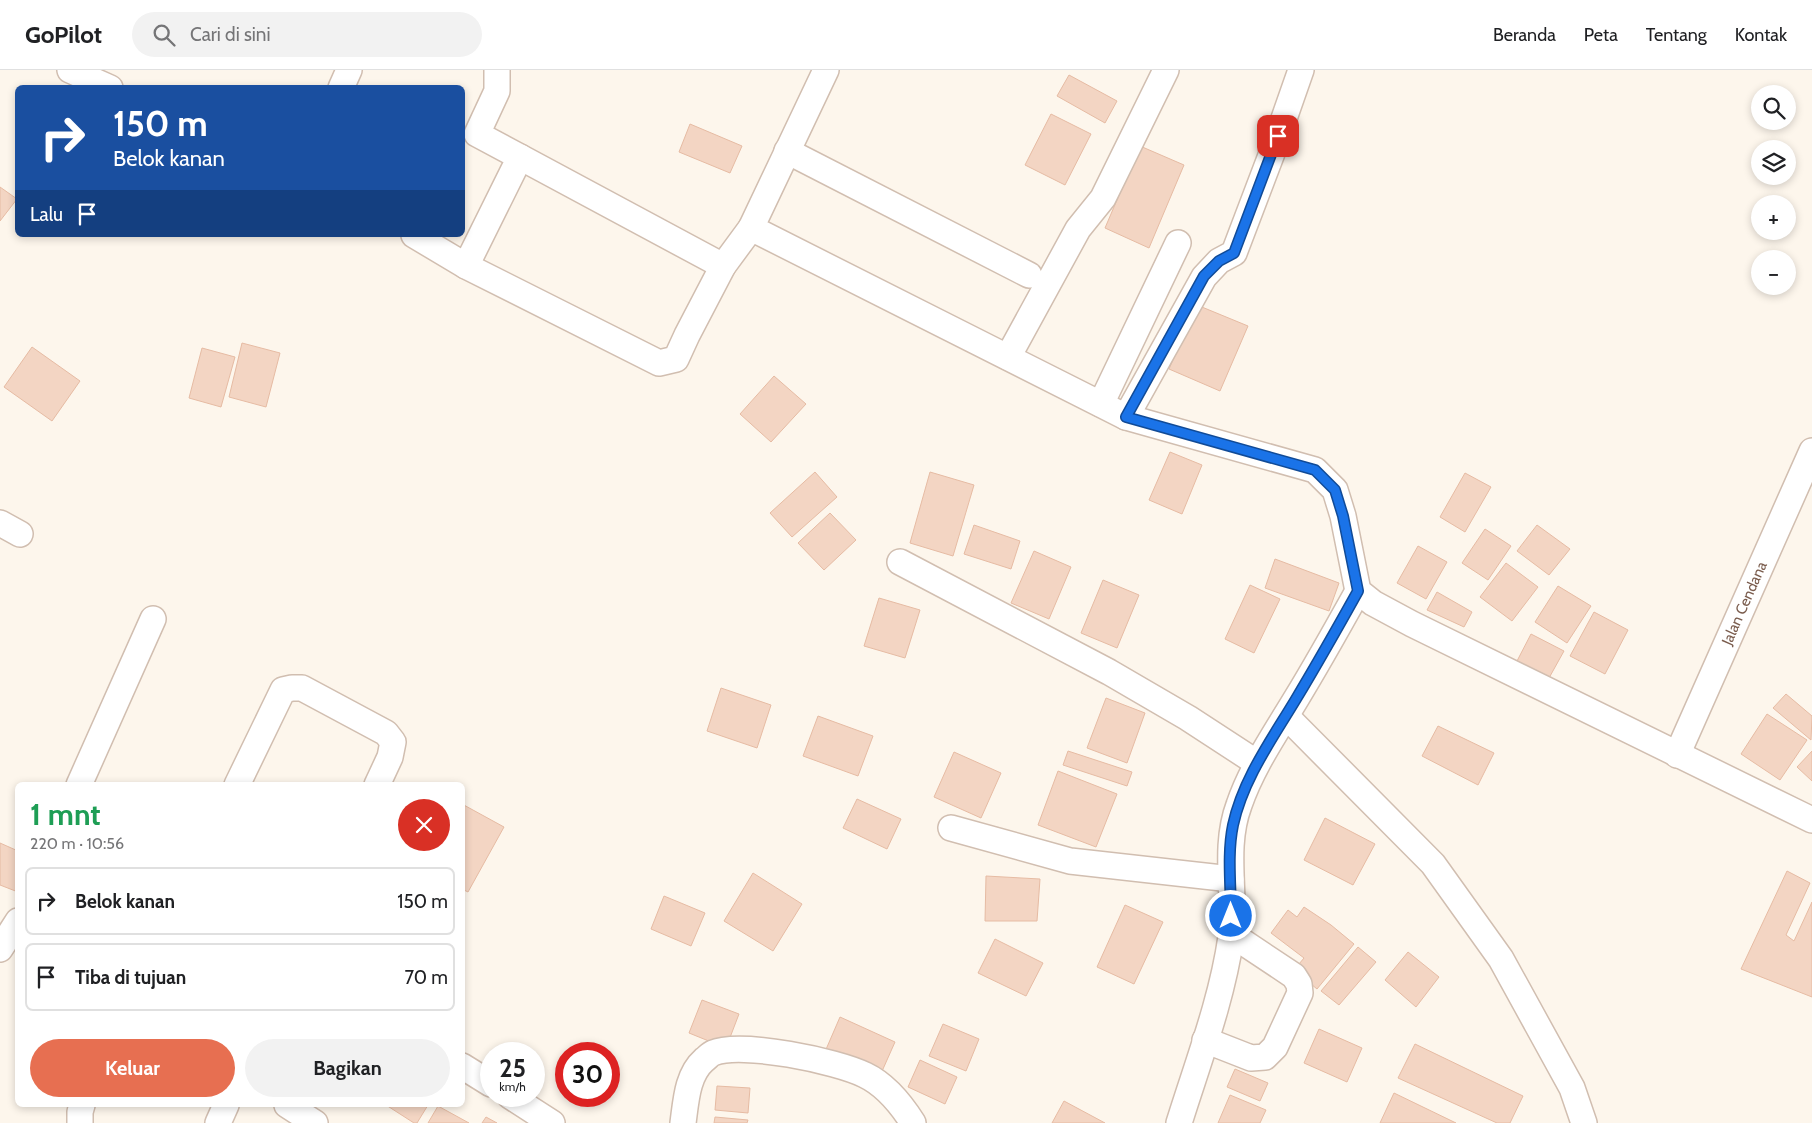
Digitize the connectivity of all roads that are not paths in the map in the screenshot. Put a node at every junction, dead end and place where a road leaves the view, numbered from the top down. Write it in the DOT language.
graph roads {
  1 [pos="70,70"];
  2 [pos="349,70"];
  3 [pos="497,70"];
  4 [pos="826,70"];
  5 [pos="1166,70"];
  6 [pos="1301,70"];
  7 [pos="103,85"];
  8 [pos="342,85"];
  9 [pos="787,151"];
  10 [pos="520,157"];
  11 [pos="751,228"];
  12 [pos="417,237"];
  13 [pos="1178,243"];
  14 [pos="466,266"];
  15 [pos="723,266"];
  16 [pos="1029,275"];
  17 [pos="1008,357"];
  18 [pos="1101,404"];
  19 [pos="1126,417"];
  20 [pos="1812,451"];
  21 [pos="900,562"];
  22 [pos="1358,591"];
  23 [pos="154,619"];
  24 [pos="1286,716"];
  25 [pos="1677,755"];
  26 [pos="1257,763"];
  27 [pos="80,782"];
  28 [pos="238,782"];
  29 [pos="378,782"];
  30 [pos="1812,820"];
  31 [pos="951,828"];
  32 [pos="1231,879"];
  33 [pos="0,912"];
  34 [pos="15,919"];
  35 [pos="15,925"];
  36 [pos="1231,934"];
  37 [pos="0,949"];
  38 [pos="1205,1040"];
  39 [pos="465,1068"];
  40 [pos="480,1077"];
  41 [pos="81,1107"];
  42 [pos="225,1107"];
  43 [pos="290,1107"];
  44 [pos="527,1107"];
  45 [pos="80,1123"];
  46 [pos="218,1123"];
  47 [pos="315,1123"];
  48 [pos="552,1123"];
  49 [pos="683,1123"];
  50 [pos="913,1123"];
  51 [pos="1179,1123"];
  52 [pos="1584,1123"];
  1 -- 7 [label="street"];
  2 -- 8 [label="street"];
  3 -- 10 [label="street"];
  4 -- 9 [label="street"];
  5 -- 17 [label="street"];
  6 -- 19 [label="street"];
  9 -- 11 [label="street"];
  9 -- 16 [label="street"];
  10 -- 14 [label="street"];
  10 -- 15 [label="street"];
  11 -- 15 [label="street"];
  11 -- 17 [label="street"];
  12 -- 14 [label="street"];
  13 -- 18 [label="street"];
  14 -- 15 [label="street"];
  17 -- 18 [label="street"];
  18 -- 19 [label="street"];
  19 -- 22 [label="street"];
  20 -- 25 [label="street, Jalan Cendana"];
  21 -- 26 [label="street"];
  22 -- 24 [label="street"];
  22 -- 25 [label="street"];
  23 -- 27 [label="street"];
  24 -- 26 [label="street"];
  24 -- 52 [label="street"];
  25 -- 30 [label="street"];
  26 -- 32 [label="street"];
  28 -- 29 [label="street"];
  31 -- 32 [label="street"];
  32 -- 36 [label="street"];
  33 -- 34 [label="street"];
  35 -- 37 [label="street"];
  36 -- 38 [label="street"];
  36 -- 38 [label="street"];
  38 -- 51 [label="street"];
  39 -- 40 [label="street"];
  41 -- 45 [label="street"];
  42 -- 46 [label="street"];
  43 -- 47 [label="street"];
  44 -- 48 [label="street"];
  49 -- 50 [label="street"];
}
